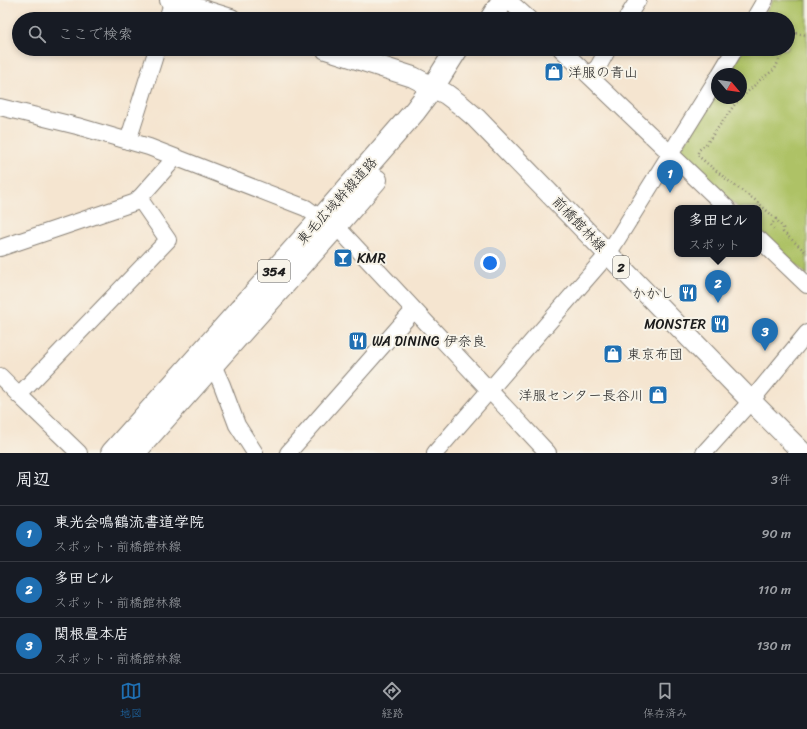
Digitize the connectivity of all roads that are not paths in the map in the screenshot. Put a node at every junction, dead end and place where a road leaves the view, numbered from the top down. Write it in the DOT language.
graph roads {
  1 [pos="486,0"];
  2 [pos="503,0"];
  3 [pos="508,0"];
  4 [pos="638,0"];
  5 [pos="765,0"];
  6 [pos="171,5"];
  7 [pos="201,12"];
  8 [pos="479,12"];
  9 [pos="495,12"];
  10 [pos="521,12"];
  11 [pos="630,12"];
  12 [pos="758,12"];
  13 [pos="155,56"];
  14 [pos="348,56"];
  15 [pos="454,56"];
  16 [pos="467,56"];
  17 [pos="569,56"];
  18 [pos="604,56"];
  19 [pos="731,56"];
  20 [pos="724,68"];
  21 [pos="589,75"];
  22 [pos="711,89"];
  23 [pos="439,91"];
  24 [pos="0,107"];
  25 [pos="128,141"];
  26 [pos="671,154"];
  27 [pos="175,158"];
  28 [pos="140,198"];
  29 [pos="724,205"];
  30 [pos="328,223"];
  31 [pos="762,242"];
  32 [pos="0,248"];
  33 [pos="608,254"];
  34 [pos="807,285"];
  35 [pos="414,310"];
  36 [pos="807,334"];
  37 [pos="213,365"];
  38 [pos="0,376"];
  39 [pos="490,390"];
  40 [pos="19,395"];
  41 [pos="751,401"];
  42 [pos="79,453"];
  43 [pos="112,453"];
  44 [pos="134,453"];
  45 [pos="255,453"];
  46 [pos="288,453"];
  47 [pos="435,453"];
  48 [pos="548,453"];
  49 [pos="704,453"];
  50 [pos="803,453"];
  1 -- 8 [label="highway"];
  2 -- 9 [label="highway"];
  3 -- 10 [label="street"];
  4 -- 11 [label="street"];
  5 -- 12 [label="street"];
  6 -- 7 [label="main road"];
  13 -- 25 [label="street"];
  14 -- 23 [label="main road, 前橋館林線"];
  15 -- 23 [label="highway, 東毛広域幹線道路 / 354"];
  16 -- 23 [label="highway, 東毛広域幹線道路 / 354"];
  17 -- 21 [label="street"];
  18 -- 21 [label="street"];
  19 -- 20 [label="street"];
  21 -- 26 [label="street"];
  22 -- 26 [label="street"];
  23 -- 30 [label="highway, 東毛広域幹線道路 / 354"];
  23 -- 33 [label="main road, 前橋館林線 / 2"];
  24 -- 25 [label="street"];
  25 -- 27 [label="street"];
  26 -- 29 [label="street"];
  26 -- 33 [label="street"];
  27 -- 28 [label="street"];
  27 -- 30 [label="street"];
  28 -- 32 [label="street"];
  28 -- 40 [label="street"];
  30 -- 35 [label="street"];
  30 -- 37 [label="highway, 東毛広域幹線道路 / 354"];
  30 -- 43 [label="highway, 東毛広域幹線道路 / 354"];
  31 -- 34 [label="street"];
  33 -- 39 [label="street"];
  33 -- 41 [label="main road, 前橋館林線 / 2"];
  35 -- 39 [label="street"];
  35 -- 46 [label="street"];
  36 -- 41 [label="street"];
  37 -- 44 [label="highway, 東毛広域幹線道路 / 354"];
  37 -- 45 [label="street"];
  38 -- 40 [label="street"];
  39 -- 47 [label="street"];
  39 -- 48 [label="street"];
  40 -- 42 [label="street"];
  41 -- 49 [label="street"];
  41 -- 50 [label="main road, 前橋館林線 / 2"];
}
